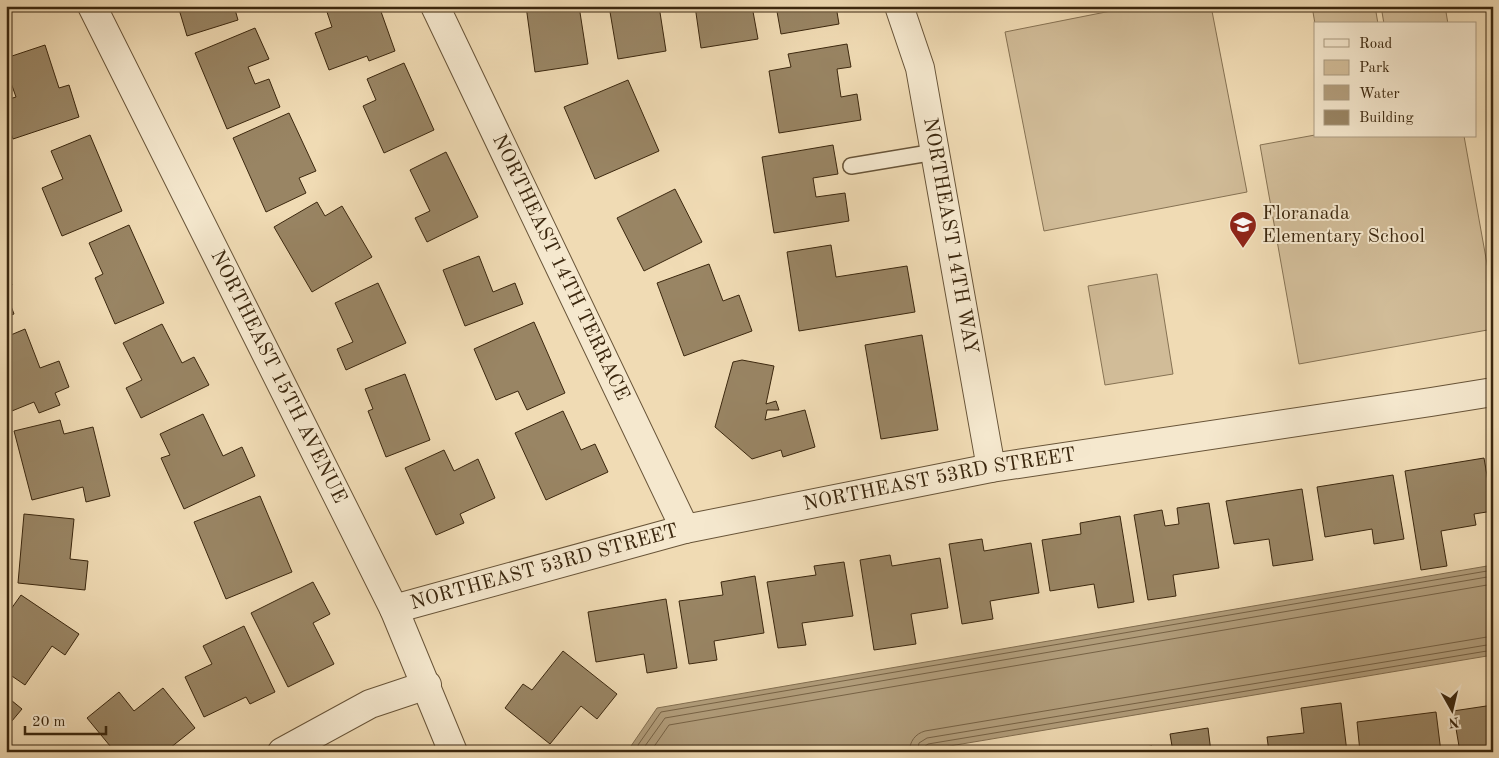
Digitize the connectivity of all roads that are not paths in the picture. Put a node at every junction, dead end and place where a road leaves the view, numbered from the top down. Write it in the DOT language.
graph roads {
  1 [pos="92,6"];
  2 [pos="435,6"];
  3 [pos="899,6"];
  4 [pos="935,152"];
  5 [pos="851,166"];
  6 [pos="1493,392"];
  7 [pos="991,468"];
  8 [pos="685,529"];
  9 [pos="394,609"];
  10 [pos="427,685"];
  11 [pos="282,752"];
  12 [pos="453,752"];
  1 -- 9 [label="street, NORTHEAST 15TH AVENUE"];
  2 -- 8 [label="street, NORTHEAST 14TH TERRACE"];
  3 -- 4 [label="street, NORTHEAST 14TH WAY"];
  4 -- 5 [label="lane"];
  4 -- 7 [label="street, NORTHEAST 14TH WAY"];
  6 -- 7 [label="street, NORTHEAST 53RD STREET"];
  7 -- 8 [label="street, NORTHEAST 53RD STREET"];
  8 -- 9 [label="street, NORTHEAST 53RD STREET"];
  9 -- 10 [label="street, NORTHEAST 15TH AVENUE"];
  10 -- 11 [label="street"];
  10 -- 12 [label="street, NORTHEAST 15TH AVENUE"];
}
